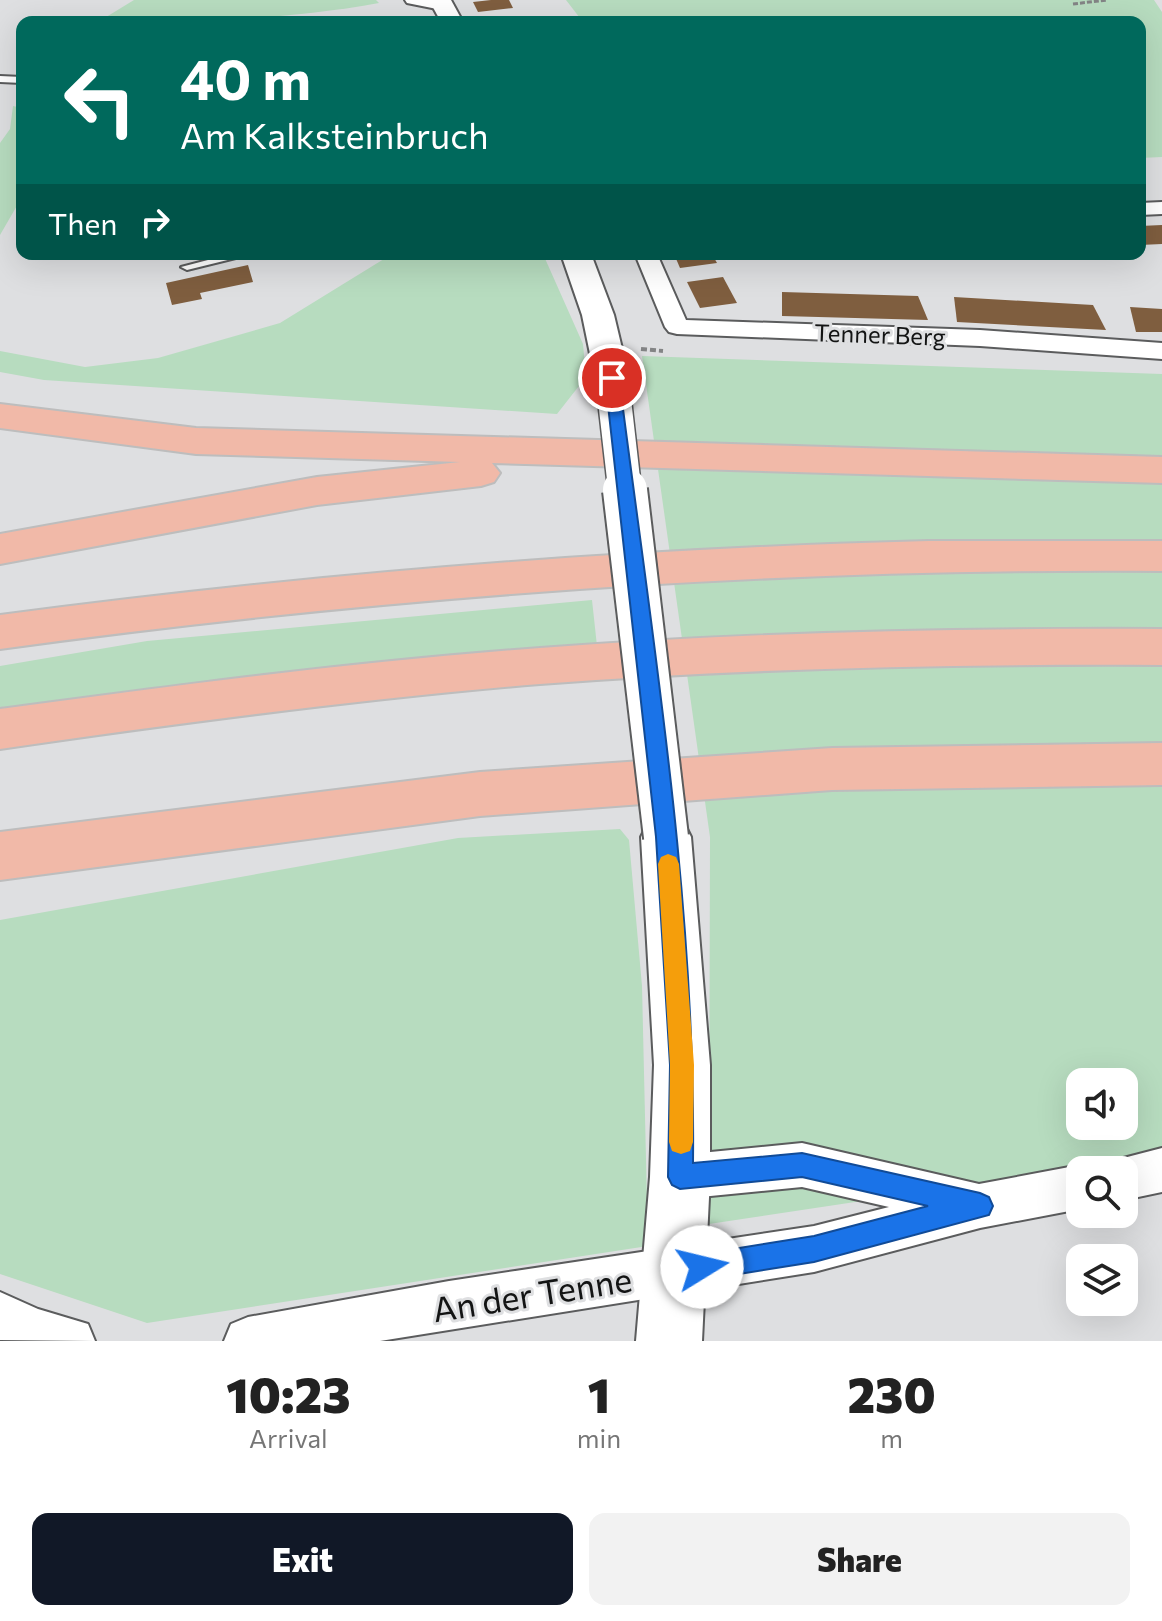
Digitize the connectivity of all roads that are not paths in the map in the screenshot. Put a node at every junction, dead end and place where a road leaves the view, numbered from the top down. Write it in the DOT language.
graph roads {
  1 [pos="413,0"];
  2 [pos="445,9"];
  3 [pos="219,260"];
  4 [pos="579,260"];
  5 [pos="649,260"];
  6 [pos="187,267"];
  7 [pos="1162,351"];
  8 [pos="0,416"];
  9 [pos="739,459"];
  10 [pos="1162,470"];
  11 [pos="0,549"];
  12 [pos="1162,556"];
  13 [pos="0,632"];
  14 [pos="1162,647"];
  15 [pos="0,729"];
  16 [pos="1162,764"];
  17 [pos="0,856"];
  18 [pos="1162,1170"];
  19 [pos="1138,1175"];
  20 [pos="680,1177"];
  21 [pos="1066,1190"];
  22 [pos="980,1206"];
  23 [pos="674,1271"];
  24 [pos="0,1316"];
  25 [pos="71,1341"];
  26 [pos="248,1341"];
  27 [pos="669,1341"];
  1 -- 2 [label="street"];
  3 -- 6 [label="lane"];
  4 -- 20 [label="street, bridge"];
  5 -- 7 [label="street, Tenner Berg"];
  8 -- 9 [label="highway"];
  9 -- 10 [label="highway"];
  9 -- 11 [label="highway"];
  12 -- 13 [label="highway"];
  14 -- 15 [label="highway"];
  16 -- 17 [label="highway"];
  18 -- 19 [label="street"];
  20 -- 22 [label="street"];
  20 -- 23 [label="street"];
  21 -- 22 [label="street, An der Tenne"];
  22 -- 23 [label="street, An der Tenne"];
  23 -- 26 [label="street, An der Tenne"];
  23 -- 27 [label="street"];
  24 -- 25 [label="street"];
}
